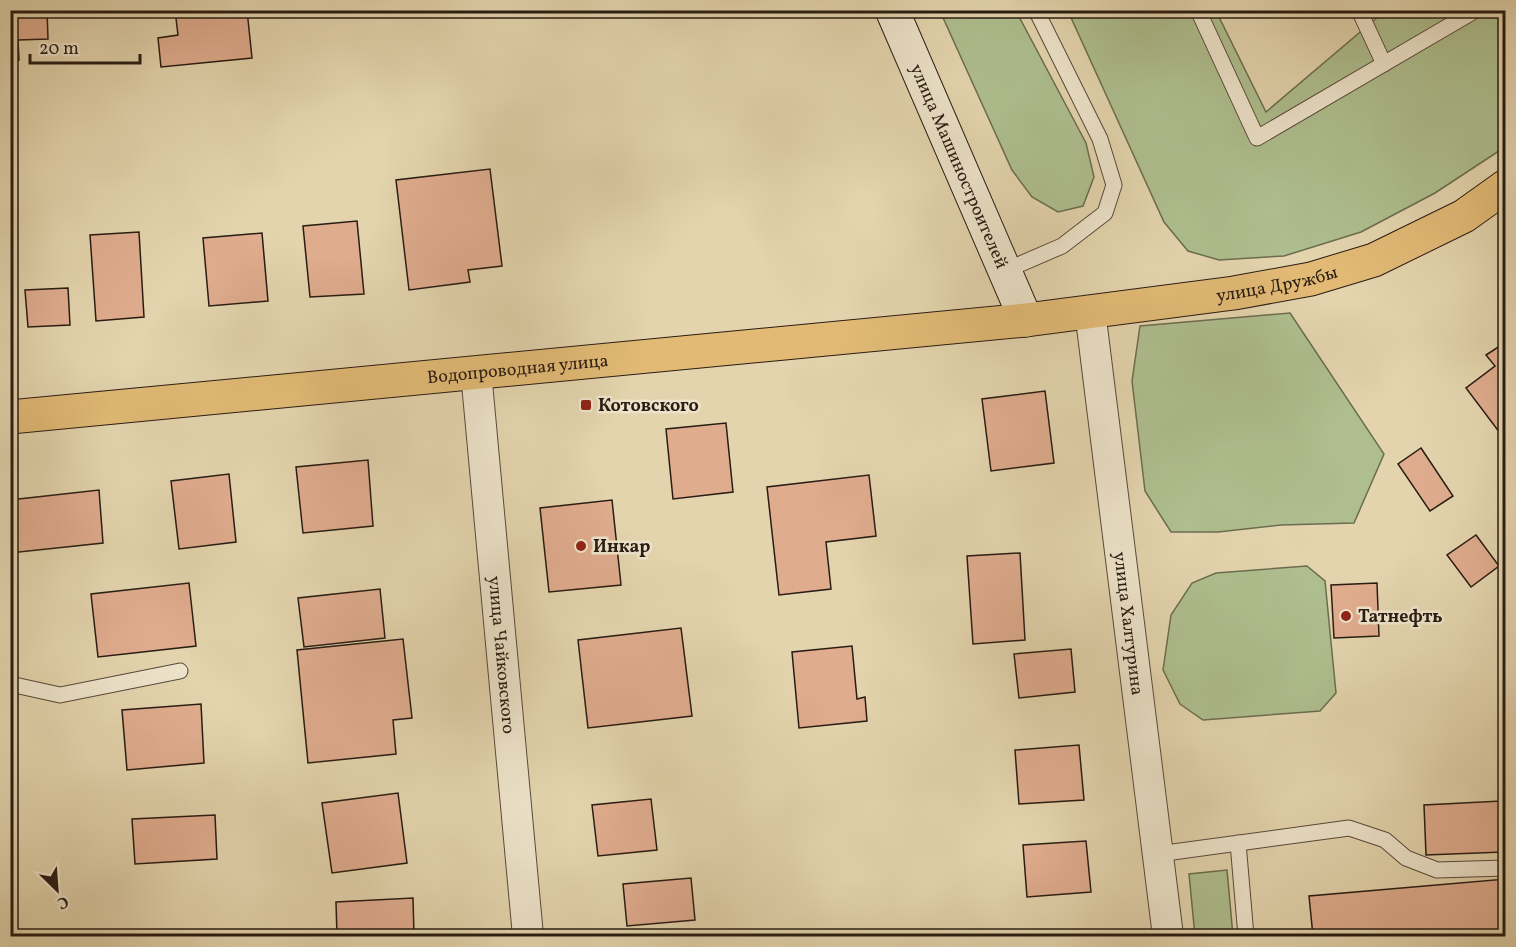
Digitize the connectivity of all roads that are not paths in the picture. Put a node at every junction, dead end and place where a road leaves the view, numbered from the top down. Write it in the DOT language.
graph roads {
  1 [pos="892,10"];
  2 [pos="1036,10"];
  3 [pos="1198,10"];
  4 [pos="1359,10"];
  5 [pos="1476,10"];
  6 [pos="1384,64"];
  7 [pos="1506,186"];
  8 [pos="1004,271"];
  9 [pos="1090,311"];
  10 [pos="1026,320"];
  11 [pos="476,372"];
  12 [pos="10,417"];
  13 [pos="180,671"];
  14 [pos="10,684"];
  15 [pos="1238,843"];
  16 [pos="1158,854"];
  17 [pos="1506,868"];
  18 [pos="528,936"];
  19 [pos="1168,936"];
  20 [pos="1246,936"];
  1 -- 8 [label="main road, улица Машиностроителей"];
  2 -- 8 [label="lane"];
  3 -- 6 [label="lane"];
  4 -- 6 [label="lane"];
  5 -- 6 [label="lane"];
  7 -- 9 [label="main road, улица Дружбы"];
  8 -- 10 [label="main road, улица Машиностроителей"];
  9 -- 10 [label="main road, улица Дружбы"];
  9 -- 16 [label="street, улица Халтурина"];
  10 -- 11 [label="main road, Водопроводная улица"];
  11 -- 12 [label="main road, Водопроводная улица"];
  11 -- 18 [label="street, улица Чайковского"];
  13 -- 14 [label="lane"];
  15 -- 16 [label="lane"];
  15 -- 17 [label="lane"];
  15 -- 20 [label="lane"];
  16 -- 19 [label="street, улица Халтурина"];
}
